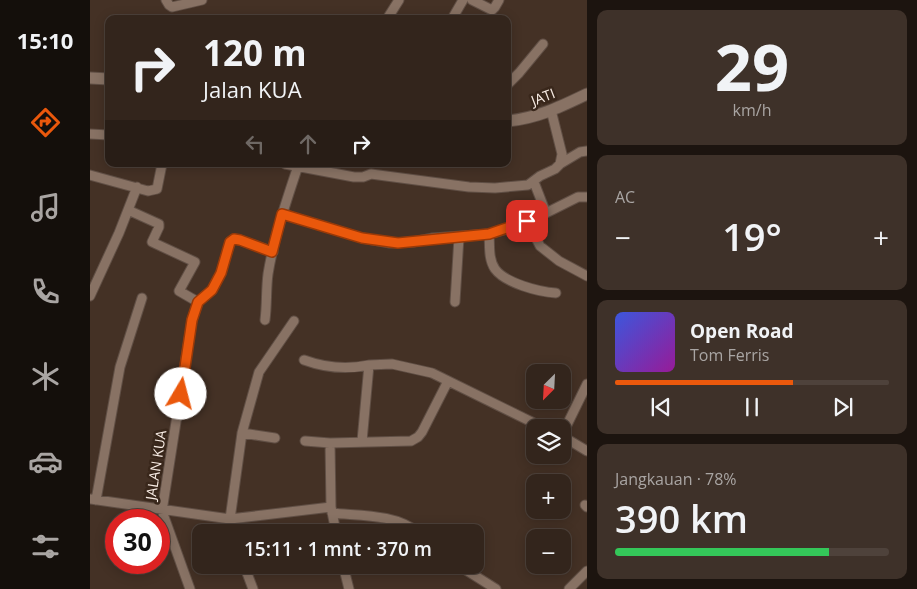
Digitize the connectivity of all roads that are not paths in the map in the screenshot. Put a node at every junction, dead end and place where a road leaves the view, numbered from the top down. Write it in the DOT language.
graph roads {
  1 [pos="166,0"];
  2 [pos="202,0"];
  3 [pos="399,0"];
  4 [pos="463,0"];
  5 [pos="472,0"];
  6 [pos="499,0"];
  7 [pos="390,15"];
  8 [pos="454,15"];
  9 [pos="543,44"];
  10 [pos="90,78"];
  11 [pos="105,78"];
  12 [pos="511,81"];
  13 [pos="587,94"];
  14 [pos="551,110"];
  15 [pos="511,121"];
  16 [pos="90,134"];
  17 [pos="105,135"];
  18 [pos="587,151"];
  19 [pos="560,164"];
  20 [pos="161,167"];
  21 [pos="298,167"];
  22 [pos="303,167"];
  23 [pos="372,167"];
  24 [pos="371,174"];
  25 [pos="90,175"];
  26 [pos="534,182"];
  27 [pos="137,188"];
  28 [pos="587,197"];
  29 [pos="128,210"];
  30 [pos="546,213"];
  31 [pos="282,214"];
  32 [pos="527,221"];
  33 [pos="489,234"];
  34 [pos="459,237"];
  35 [pos="272,252"];
  36 [pos="587,276"];
  37 [pos="556,293"];
  38 [pos="90,296"];
  39 [pos="142,298"];
  40 [pos="198,302"];
  41 [pos="455,302"];
  42 [pos="265,320"];
  43 [pos="294,321"];
  44 [pos="304,360"];
  45 [pos="369,365"];
  46 [pos="448,380"];
  47 [pos="587,384"];
  48 [pos="526,419"];
  49 [pos="570,419"];
  50 [pos="242,433"];
  51 [pos="275,438"];
  52 [pos="304,441"];
  53 [pos="362,441"];
  54 [pos="571,441"];
  55 [pos="330,443"];
  56 [pos="587,451"];
  57 [pos="93,500"];
  58 [pos="155,509"];
  59 [pos="162,509"];
  60 [pos="332,510"];
  61 [pos="170,511"];
  62 [pos="230,520"];
  63 [pos="231,524"];
  64 [pos="335,524"];
  65 [pos="403,524"];
  66 [pos="170,533"];
  67 [pos="587,571"];
  68 [pos="247,574"];
  69 [pos="345,574"];
  70 [pos="470,574"];
  71 [pos="190,589"];
  72 [pos="253,589"];
  73 [pos="349,589"];
  74 [pos="496,589"];
  75 [pos="569,589"];
  1 -- 2 [label="street"];
  3 -- 7 [label="street"];
  4 -- 8 [label="street"];
  5 -- 6 [label="street"];
  9 -- 12 [label="street"];
  10 -- 11 [label="street"];
  13 -- 14 [label="street, JATI"];
  14 -- 15 [label="street, JATI"];
  14 -- 19 [label="street"];
  16 -- 17 [label="street"];
  18 -- 19 [label="street"];
  19 -- 26 [label="street"];
  20 -- 27 [label="street"];
  21 -- 31 [label="street"];
  22 -- 24 [label="street"];
  23 -- 24 [label="street"];
  24 -- 26 [label="street"];
  25 -- 27 [label="street"];
  26 -- 30 [label="street"];
  27 -- 29 [label="street"];
  28 -- 30 [label="street"];
  29 -- 38 [label="street"];
  29 -- 40 [label="street"];
  30 -- 32 [label="street"];
  31 -- 34 [label="street"];
  31 -- 35 [label="street"];
  32 -- 33 [label="street"];
  32 -- 36 [label="street"];
  33 -- 34 [label="street"];
  33 -- 37 [label="street"];
  34 -- 41 [label="street"];
  35 -- 40 [label="street, JALAN KUA"];
  35 -- 42 [label="street"];
  39 -- 57 [label="street"];
  40 -- 59 [label="street, JALAN KUA"];
  43 -- 50 [label="street"];
  44 -- 45 [label="street"];
  45 -- 46 [label="street"];
  45 -- 53 [label="street"];
  46 -- 48 [label="street"];
  46 -- 53 [label="street"];
  47 -- 49 [label="street"];
  50 -- 51 [label="street"];
  50 -- 62 [label="street"];
  52 -- 55 [label="street"];
  53 -- 55 [label="street"];
  54 -- 56 [label="street"];
  55 -- 60 [label="street"];
  57 -- 58 [label="street"];
  60 -- 62 [label="street"];
  60 -- 64 [label="street"];
  60 -- 65 [label="street"];
  61 -- 62 [label="street"];
  62 -- 63 [label="street"];
  66 -- 71 [label="street"];
  67 -- 75 [label="street"];
  68 -- 72 [label="street"];
  69 -- 73 [label="street"];
  70 -- 74 [label="street"];
}
